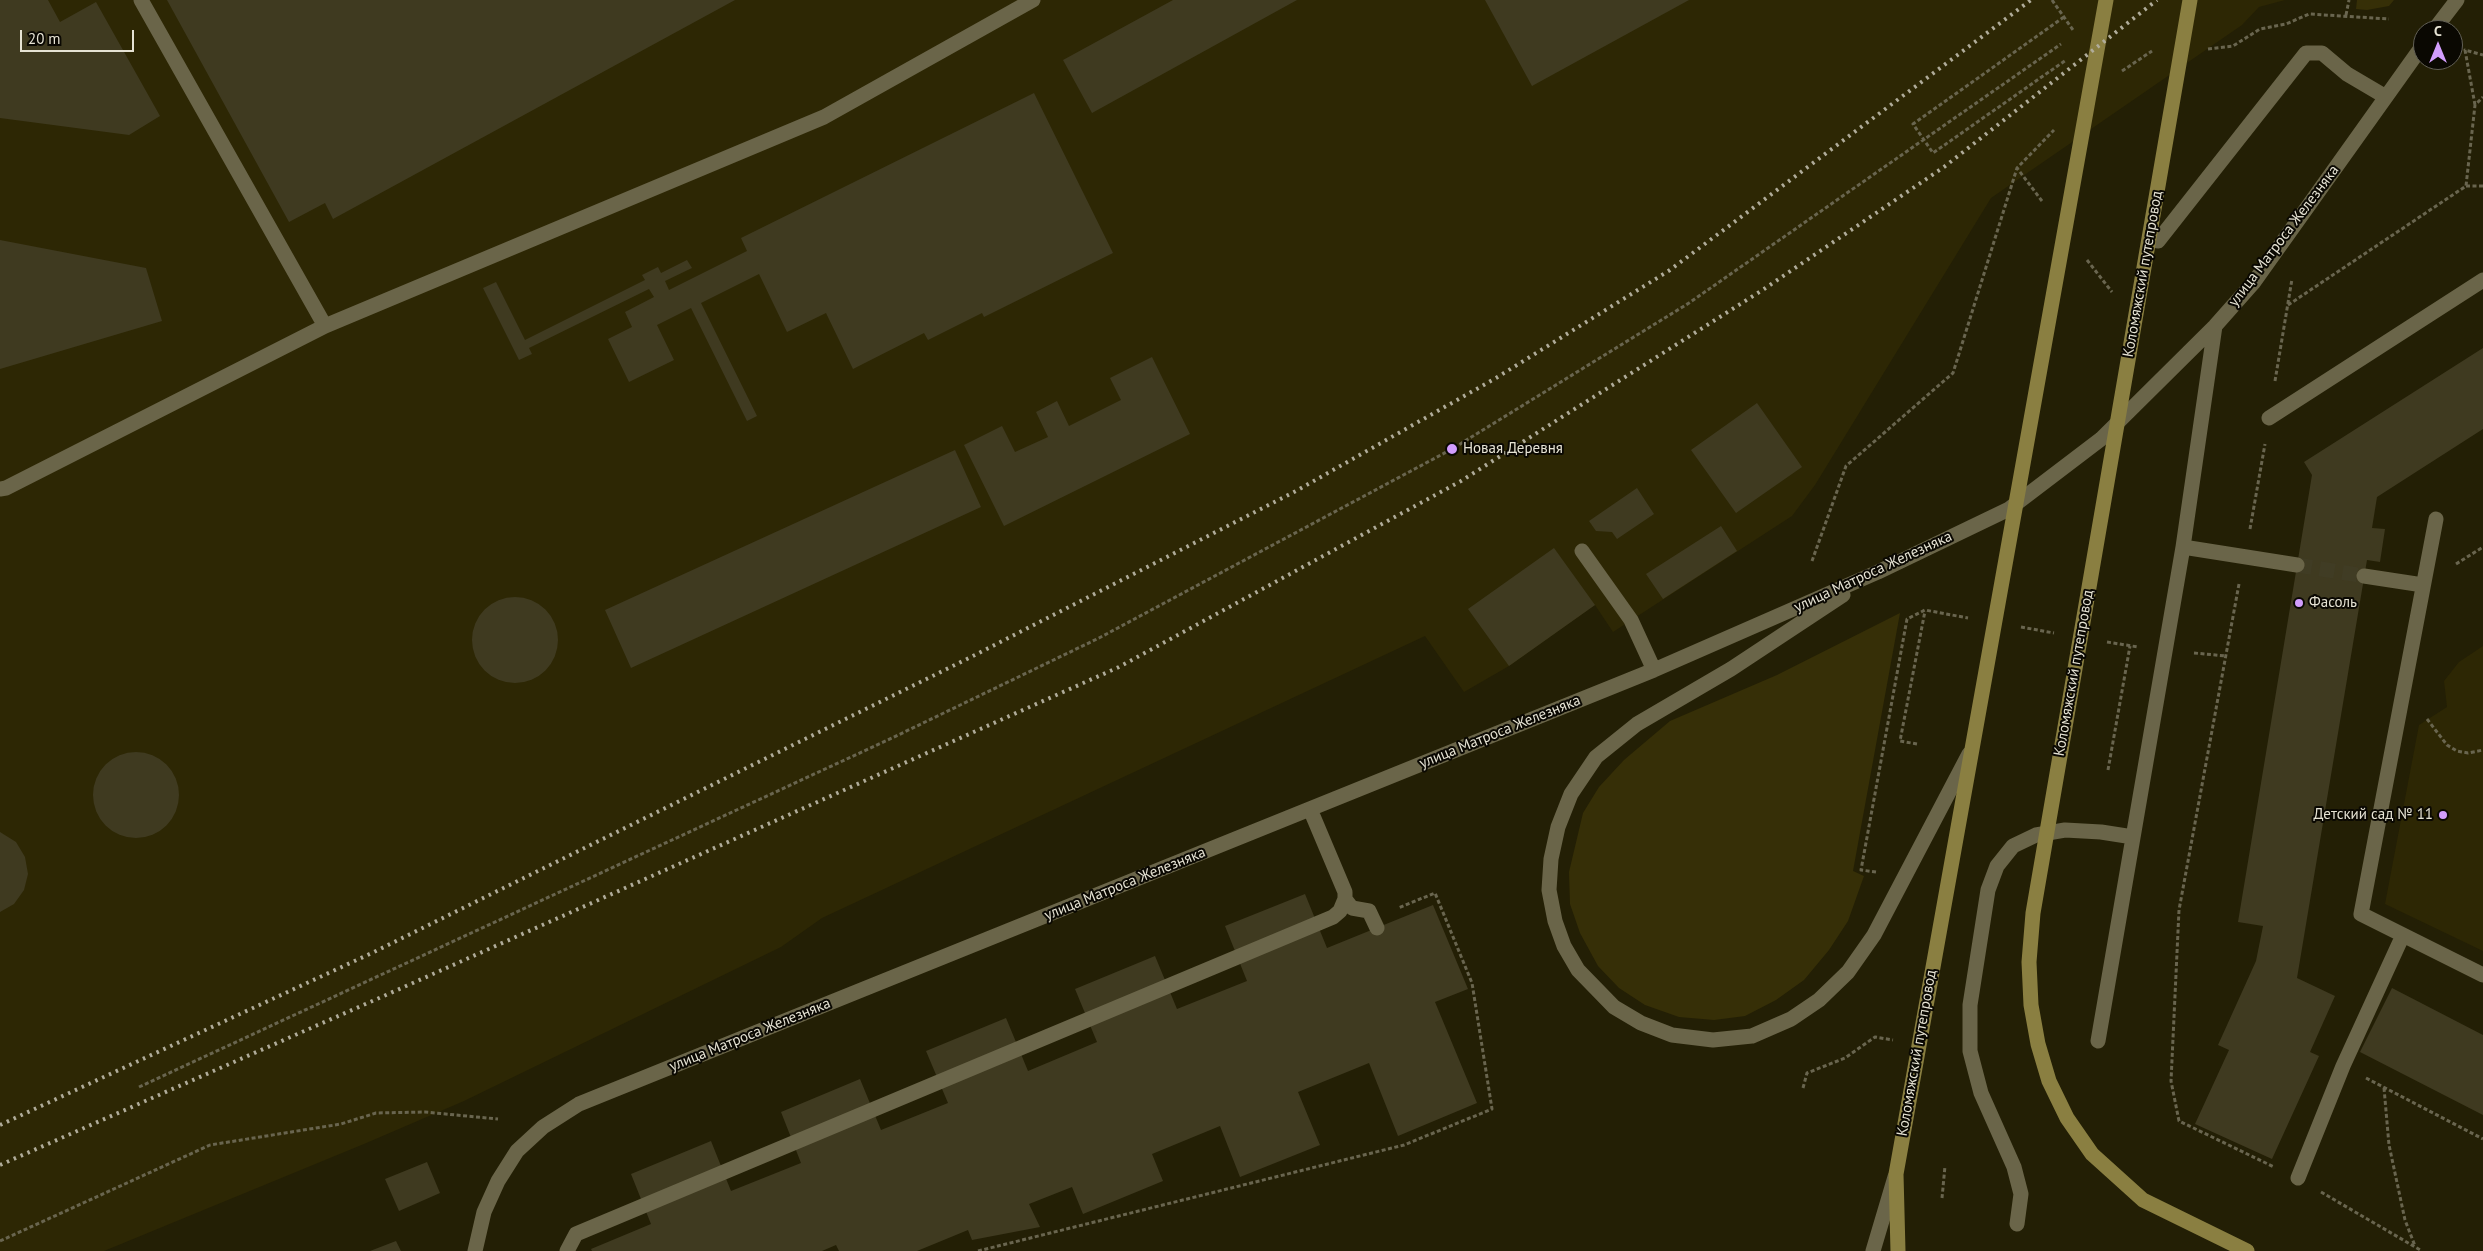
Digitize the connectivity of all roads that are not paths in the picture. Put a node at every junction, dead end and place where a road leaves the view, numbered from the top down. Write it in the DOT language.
graph roads {
  1 [pos="141,0"];
  2 [pos="1033,0"];
  3 [pos="2106,0"];
  4 [pos="2190,0"];
  5 [pos="2457,0"];
  6 [pos="2442,20"];
  7 [pos="2413,59"];
  8 [pos="2386,97"];
  9 [pos="2158,240"];
  10 [pos="2483,280"];
  11 [pos="325,326"];
  12 [pos="2215,326"];
  13 [pos="2269,418"];
  14 [pos="0,489"];
  15 [pos="2436,519"];
  16 [pos="2183,546"];
  17 [pos="1582,551"];
  18 [pos="2297,565"];
  19 [pos="1878,572"];
  20 [pos="2364,576"];
  21 [pos="2423,585"];
  22 [pos="1654,670"];
  23 [pos="1970,754"];
  24 [pos="1310,809"];
  25 [pos="2133,837"];
  26 [pos="1345,899"];
  27 [pos="1375,923"];
  28 [pos="2403,935"];
  29 [pos="2483,975"];
  30 [pos="2098,1041"];
  31 [pos="1896,1174"];
  32 [pos="2298,1178"];
  33 [pos="2017,1224"];
  34 [pos="475,1251"];
  35 [pos="567,1251"];
  36 [pos="1873,1251"];
  37 [pos="1898,1251"];
  38 [pos="2247,1251"];
  1 -- 11 [label="street"];
  2 -- 11 [label="street"];
  3 -- 23 [label="main road, Коломяжский путепровод"];
  4 -- 38 [label="main road, Коломяжский путепровод"];
  5 -- 6 [label="street"];
  7 -- 8 [label="street, улица Матроса Железняка"];
  8 -- 9 [label="street"];
  8 -- 12 [label="street, улица Матроса Железняка"];
  10 -- 13 [label="street"];
  11 -- 14 [label="street"];
  12 -- 16 [label="street"];
  12 -- 19 [label="street, улица Матроса Железняка"];
  15 -- 21 [label="street"];
  16 -- 18 [label="street"];
  16 -- 25 [label="street"];
  17 -- 22 [label="street"];
  19 -- 22 [label="street, улица Матроса Железняка"];
  19 -- 23 [label="street"];
  20 -- 21 [label="street"];
  21 -- 28 [label="street"];
  22 -- 24 [label="street, улица Матроса Железняка"];
  23 -- 31 [label="main road, Коломяжский путепровод"];
  24 -- 26 [label="street"];
  24 -- 34 [label="street, улица Матроса Железняка"];
  25 -- 30 [label="street"];
  25 -- 33 [label="street"];
  26 -- 27 [label="street"];
  26 -- 35 [label="street"];
  28 -- 29 [label="street"];
  28 -- 32 [label="street"];
  31 -- 36 [label="street"];
  31 -- 37 [label="main road, Коломяжский путепровод"];
}
